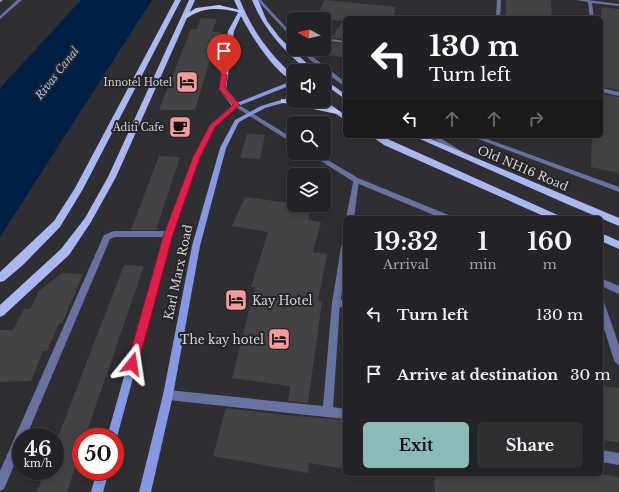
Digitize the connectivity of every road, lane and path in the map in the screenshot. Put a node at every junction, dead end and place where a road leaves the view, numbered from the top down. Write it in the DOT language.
graph roads {
  1 [pos="20,0"];
  2 [pos="178,0"];
  3 [pos="192,0"];
  4 [pos="237,0"];
  5 [pos="255,0"];
  6 [pos="259,0"];
  7 [pos="499,0"];
  8 [pos="578,0"];
  9 [pos="590,2"];
  10 [pos="619,5"];
  11 [pos="241,11"];
  12 [pos="498,16"];
  13 [pos="592,16"];
  14 [pos="0,18"];
  15 [pos="184,19"];
  16 [pos="287,30"];
  17 [pos="331,40"];
  18 [pos="343,42"];
  19 [pos="309,56"];
  20 [pos="304,64"];
  21 [pos="287,74"];
  22 [pos="287,83"];
  23 [pos="343,83"];
  24 [pos="331,88"];
  25 [pos="603,90"];
  26 [pos="619,94"];
  27 [pos="343,96"];
  28 [pos="287,100"];
  29 [pos="284,101"];
  30 [pos="236,105"];
  31 [pos="331,108"];
  32 [pos="337,112"];
  33 [pos="248,114"];
  34 [pos="343,116"];
  35 [pos="287,138"];
  36 [pos="378,138"];
  37 [pos="422,138"];
  38 [pos="435,138"];
  39 [pos="477,138"];
  40 [pos="323,160"];
  41 [pos="480,164"];
  42 [pos="356,180"];
  43 [pos="619,190"];
  44 [pos="350,216"];
  45 [pos="443,216"];
  46 [pos="552,216"];
  47 [pos="619,222"];
  48 [pos="168,234"];
  49 [pos="603,238"];
  50 [pos="619,245"];
  51 [pos="343,276"];
  52 [pos="0,278"];
  53 [pos="603,283"];
  54 [pos="619,290"];
  55 [pos="341,304"];
  56 [pos="603,311"];
  57 [pos="0,312"];
  58 [pos="619,360"];
  59 [pos="168,395"];
  60 [pos="328,411"];
  61 [pos="343,414"];
  62 [pos="114,428"];
  63 [pos="603,456"];
  64 [pos="619,459"];
  65 [pos="100,480"];
  66 [pos="0,485"];
  67 [pos="97,492"];
  68 [pos="145,492"];
  1 -- 14 [label="street"];
  2 -- 52 [label="main road"];
  3 -- 15 [label="main road"];
  4 -- 11 [label="main road"];
  5 -- 20 [label="main road"];
  6 -- 16 [label="street"];
  7 -- 12 [label="street"];
  8 -- 9 [label="street"];
  9 -- 10 [label="street"];
  9 -- 13 [label="street"];
  11 -- 15 [label="highway"];
  11 -- 21 [label="main road"];
  11 -- 30 [label="main road"];
  15 -- 57 [label="main road"];
  17 -- 18 [label="street"];
  19 -- 23 [label="street"];
  22 -- 30 [label="main road, Karl Marx Road"];
  24 -- 27 [label="main road"];
  25 -- 26 [label="street"];
  28 -- 29 [label="main road, Karl Marx Road"];
  29 -- 32 [label="highway"];
  29 -- 33 [label="main road, Karl Marx Road"];
  30 -- 33 [label="street"];
  30 -- 48 [label="main road, Karl Marx Road"];
  31 -- 32 [label="main road"];
  32 -- 34 [label="main road"];
  33 -- 35 [label="street"];
  33 -- 59 [label="main road, Karl Marx Road"];
  36 -- 46 [label="main road"];
  37 -- 41 [label="main road, Old NH16 Road"];
  38 -- 41 [label="street"];
  39 -- 43 [label="street"];
  40 -- 42 [label="street"];
  41 -- 47 [label="main road, Old NH16 Road"];
  42 -- 44 [label="street"];
  42 -- 45 [label="street"];
  48 -- 62 [label="main road, Karl Marx Road"];
  48 -- 66 [label="street"];
  49 -- 50 [label="main road"];
  51 -- 55 [label="street"];
  53 -- 54 [label="street"];
  55 -- 60 [label="street"];
  56 -- 58 [label="street"];
  59 -- 60 [label="street"];
  59 -- 68 [label="main road, Karl Marx Road"];
  60 -- 61 [label="street"];
  63 -- 64 [label="street"];
  65 -- 67 [label="main road"];
}
